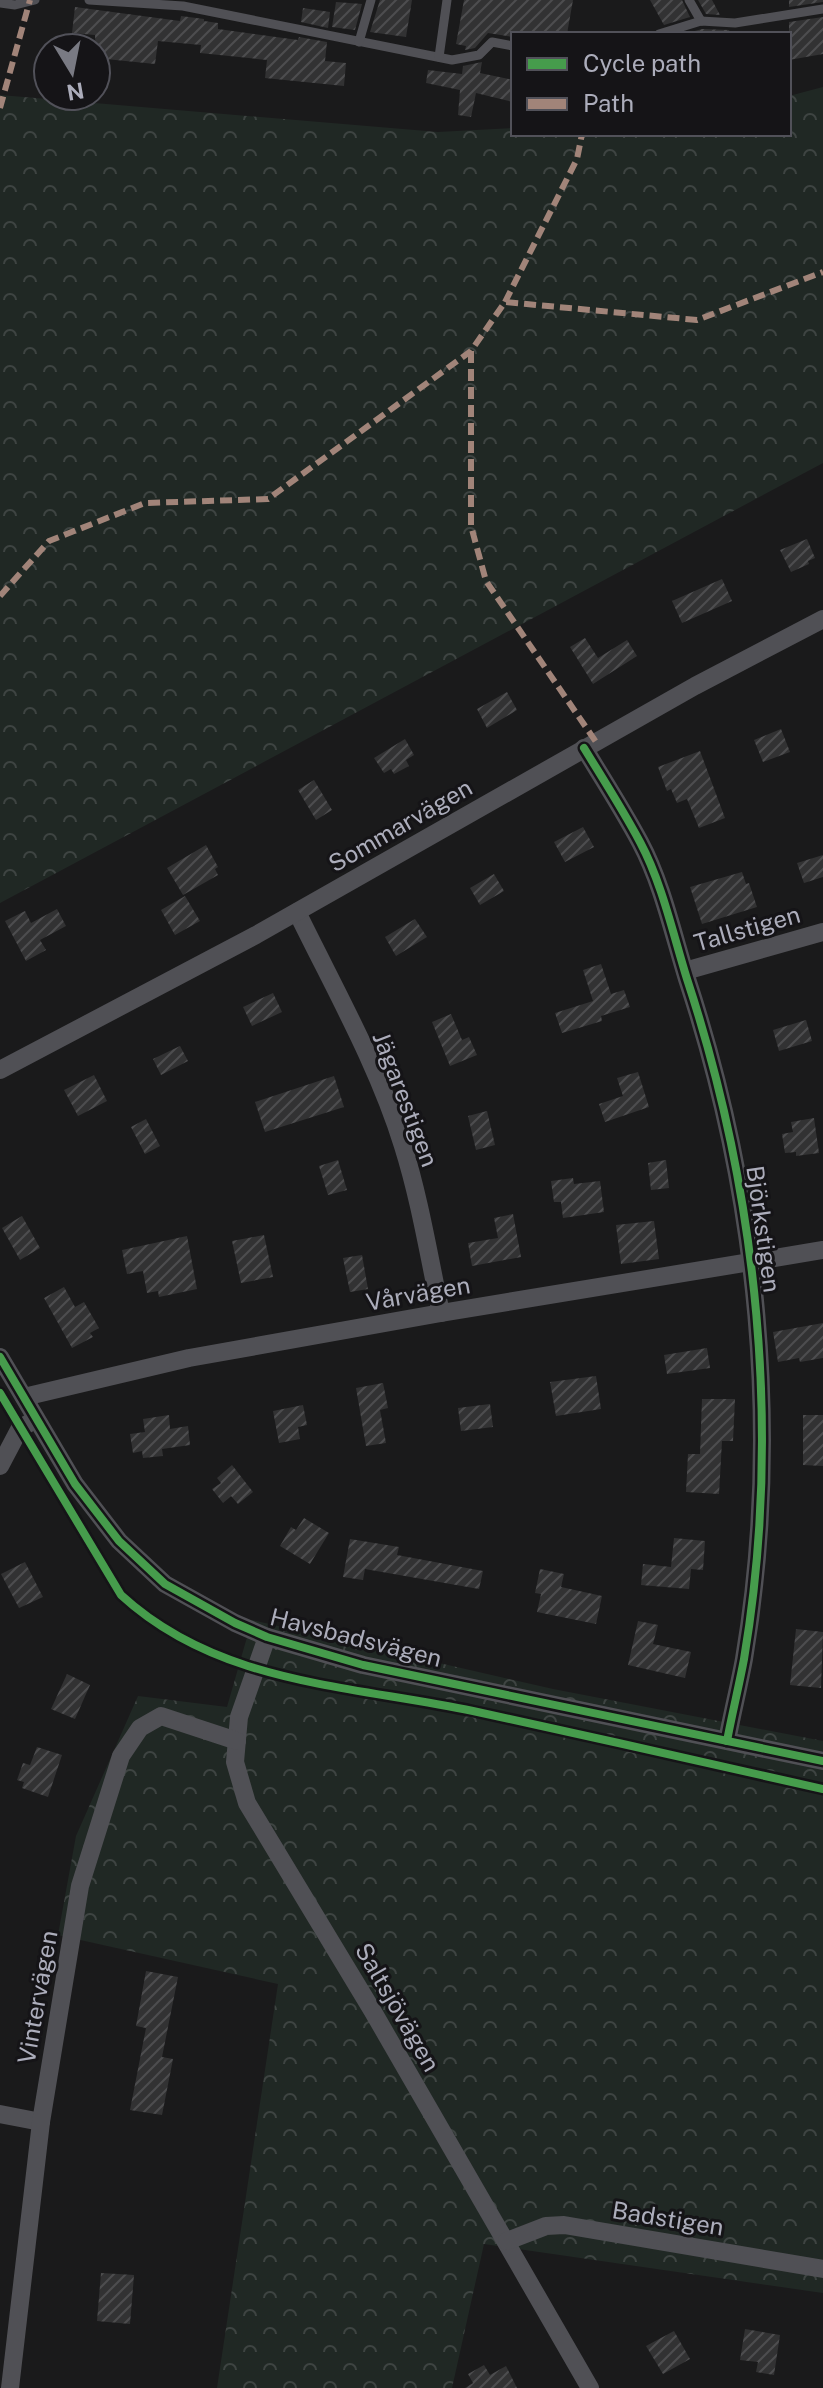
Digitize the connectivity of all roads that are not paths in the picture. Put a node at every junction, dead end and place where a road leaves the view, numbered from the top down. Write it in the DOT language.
graph roads {
  1 [pos="35,0"];
  2 [pos="89,0"];
  3 [pos="371,0"];
  4 [pos="447,0"];
  5 [pos="689,0"];
  6 [pos="0,3"];
  7 [pos="184,3"];
  8 [pos="823,9"];
  9 [pos="701,21"];
  10 [pos="665,32"];
  11 [pos="359,42"];
  12 [pos="511,46"];
  13 [pos="439,57"];
  14 [pos="823,619"];
  15 [pos="584,748"];
  16 [pos="297,912"];
  17 [pos="823,932"];
  18 [pos="685,971"];
  19 [pos="0,1070"];
  20 [pos="823,1250"];
  21 [pos="752,1262"];
  22 [pos="441,1313"];
  23 [pos="0,1357"];
  24 [pos="24,1397"];
  25 [pos="35,1420"];
  26 [pos="0,1466"];
  27 [pos="267,1637"];
  28 [pos="237,1741"];
  29 [pos="727,1741"];
  30 [pos="823,1761"];
  31 [pos="0,2114"];
  32 [pos="41,2122"];
  33 [pos="507,2241"];
  34 [pos="823,2269"];
  35 [pos="10,2388"];
  36 [pos="590,2388"];
  1 -- 6 [label="lane"];
  2 -- 7 [label="lane"];
  3 -- 11 [label="lane"];
  4 -- 13 [label="lane"];
  5 -- 9 [label="lane"];
  7 -- 11 [label="lane"];
  8 -- 9 [label="lane"];
  9 -- 10 [label="lane"];
  11 -- 13 [label="lane"];
  12 -- 13 [label="lane"];
  14 -- 15 [label="street, Sommarvägen"];
  15 -- 16 [label="street, Sommarvägen"];
  15 -- 18 [label="street, Björkstigen"];
  16 -- 19 [label="street, Sommarvägen"];
  16 -- 22 [label="street, Jägarestigen"];
  17 -- 18 [label="street, Tallstigen"];
  18 -- 21 [label="street, Björkstigen"];
  20 -- 21 [label="street, Vårvägen"];
  21 -- 22 [label="street, Vårvägen"];
  21 -- 29 [label="street, Björkstigen"];
  22 -- 24 [label="street, Vårvägen"];
  23 -- 24 [label="street, Havsbadsvägen"];
  24 -- 25 [label="street, Havsbadsvägen"];
  25 -- 26 [label="street"];
  25 -- 27 [label="street, Havsbadsvägen"];
  27 -- 28 [label="street, Saltsjövägen"];
  27 -- 29 [label="street, Havsbadsvägen"];
  28 -- 32 [label="street, Vintervägen"];
  28 -- 33 [label="street, Saltsjövägen"];
  29 -- 30 [label="street, Havsbadsvägen"];
  31 -- 32 [label="street"];
  32 -- 35 [label="street, Vintervägen"];
  33 -- 34 [label="street, Badstigen"];
  33 -- 36 [label="street, Saltsjövägen"];
}
